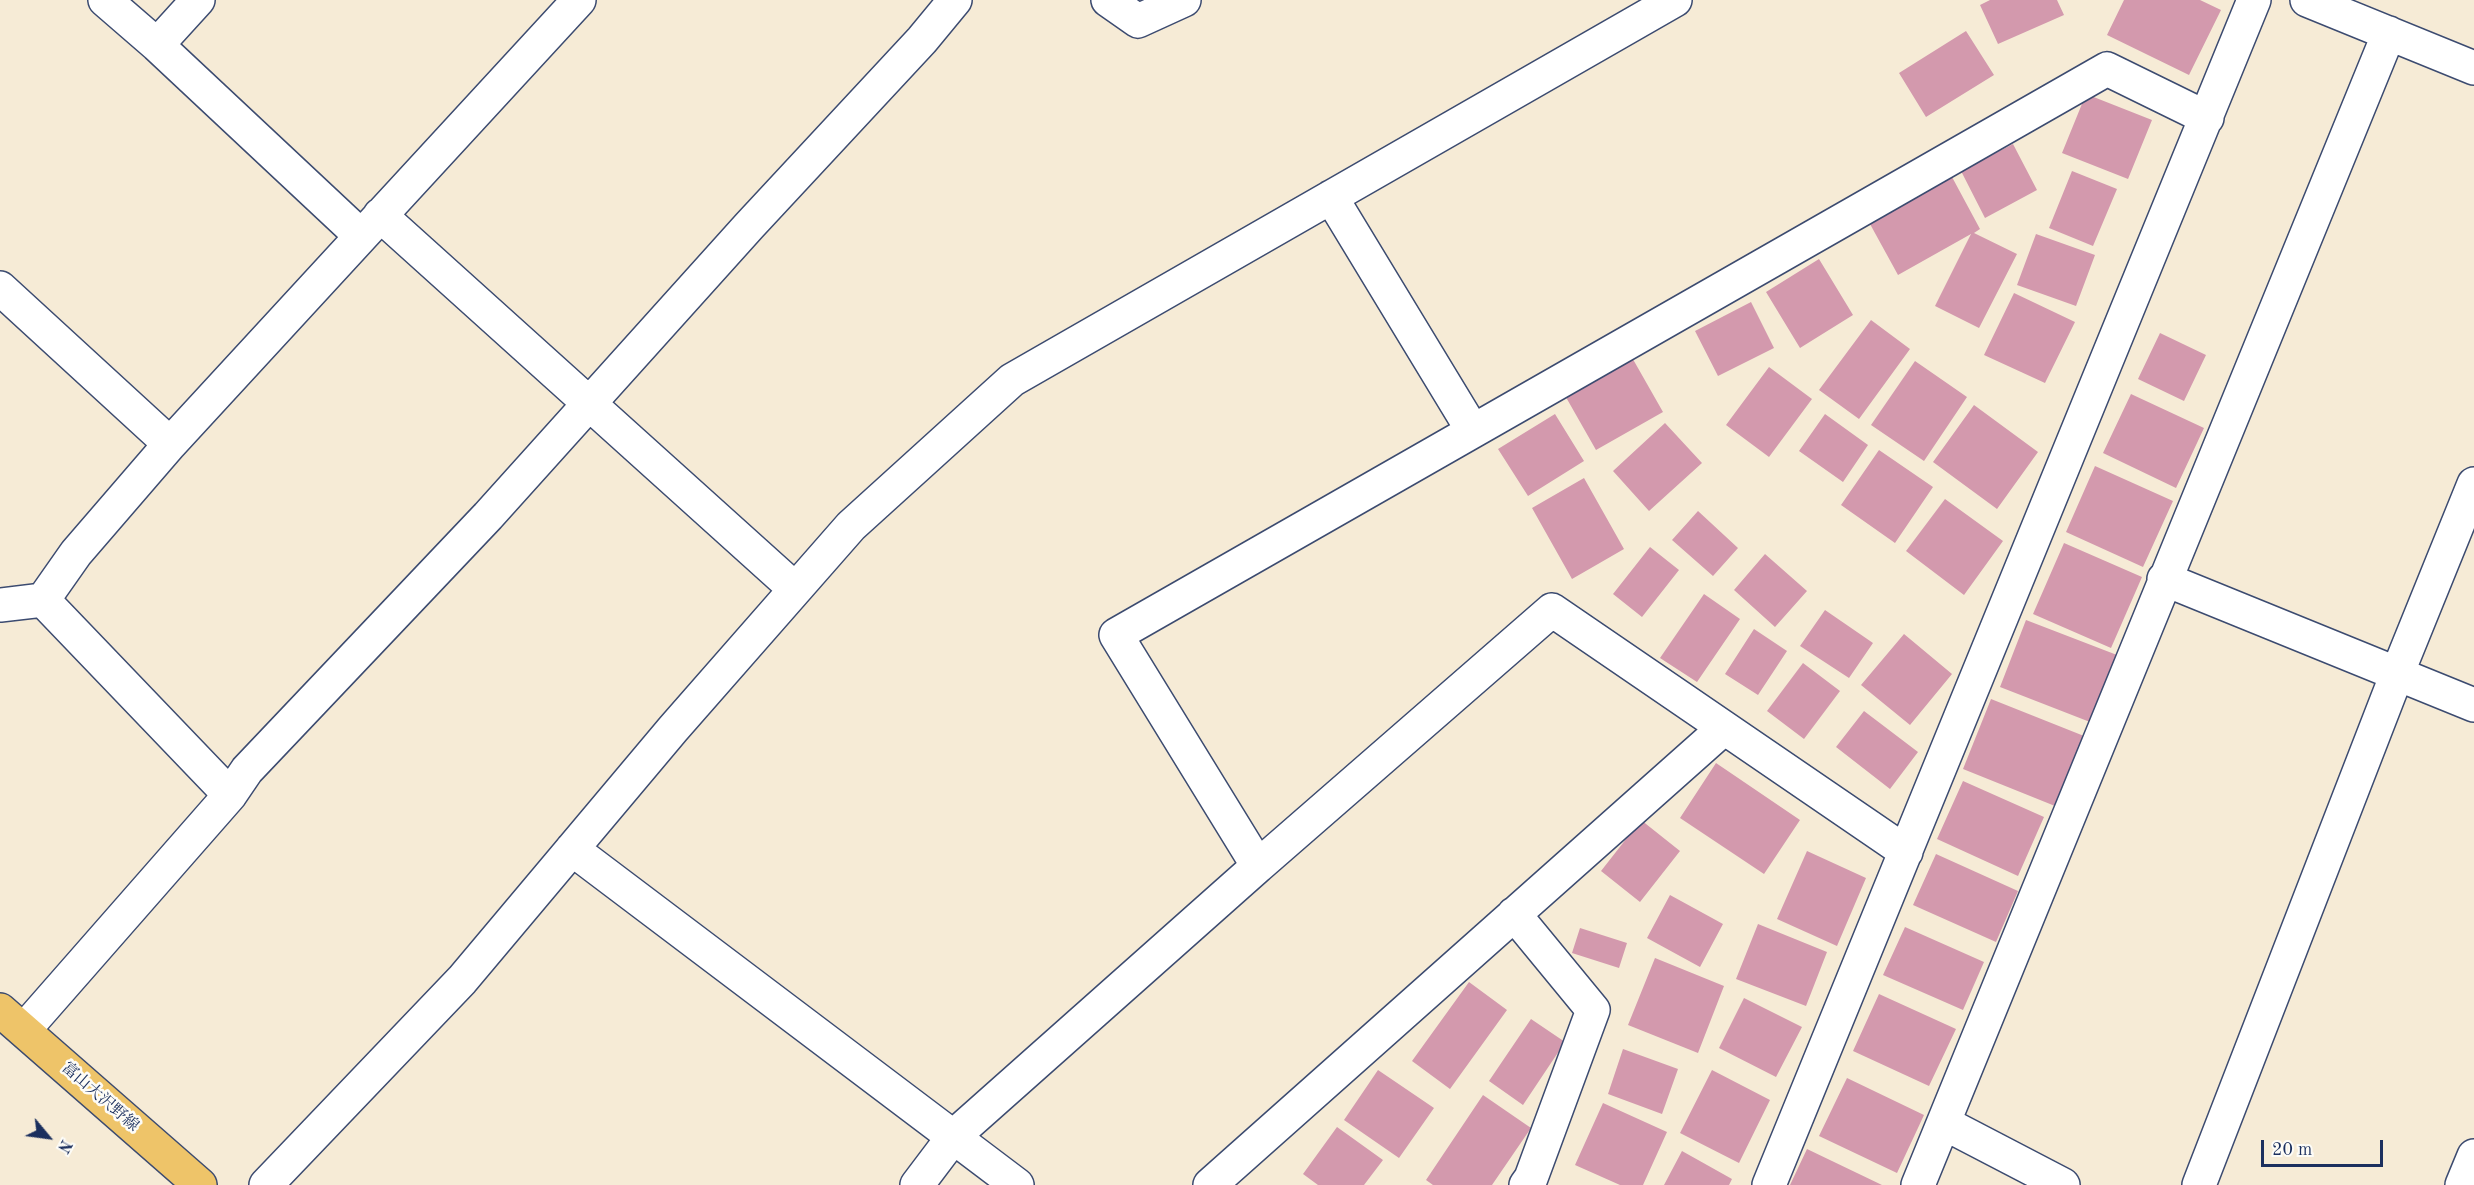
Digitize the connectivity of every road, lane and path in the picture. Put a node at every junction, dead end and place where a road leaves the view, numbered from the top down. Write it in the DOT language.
graph roads {
  1 [pos="105,0"];
  2 [pos="198,0"];
  3 [pos="579,0"];
  4 [pos="955,0"];
  5 [pos="1108,0"];
  6 [pos="1184,0"];
  7 [pos="1675,0"];
  8 [pos="2254,0"];
  9 [pos="2307,0"];
  10 [pos="2388,33"];
  11 [pos="157,45"];
  12 [pos="2474,68"];
  13 [pos="2207,117"];
  14 [pos="1331,197"];
  15 [pos="370,225"];
  16 [pos="0,288"];
  17 [pos="590,404"];
  18 [pos="1473,431"];
  19 [pos="170,444"];
  20 [pos="2474,484"];
  21 [pos="2164,579"];
  22 [pos="795,589"];
  23 [pos="43,600"];
  24 [pos="0,605"];
  25 [pos="2397,674"];
  26 [pos="2474,705"];
  27 [pos="1724,728"];
  28 [pos="230,795"];
  29 [pos="572,849"];
  30 [pos="1906,852"];
  31 [pos="1258,866"];
  32 [pos="1514,914"];
  33 [pos="12,1020"];
  34 [pos="1944,1123"];
  35 [pos="954,1137"];
  36 [pos="2474,1156"];
  37 [pos="200,1185"];
  38 [pos="266,1185"];
  39 [pos="917,1185"];
  40 [pos="1017,1185"];
  41 [pos="1210,1185"];
  42 [pos="1526,1185"];
  43 [pos="1769,1185"];
  44 [pos="1918,1185"];
  45 [pos="2062,1185"];
  46 [pos="2199,1185"];
  47 [pos="2462,1185"];
  1 -- 11 [label="street"];
  2 -- 11 [label="street"];
  3 -- 15 [label="street"];
  4 -- 17 [label="street"];
  5 -- 6 [label="street"];
  7 -- 14 [label="street"];
  8 -- 13 [label="street"];
  9 -- 10 [label="street"];
  10 -- 12 [label="street"];
  10 -- 21 [label="street"];
  11 -- 15 [label="street"];
  13 -- 18 [label="street"];
  13 -- 30 [label="street"];
  14 -- 18 [label="street"];
  14 -- 22 [label="street"];
  15 -- 17 [label="street"];
  15 -- 19 [label="street"];
  16 -- 19 [label="street"];
  17 -- 22 [label="street"];
  17 -- 28 [label="street"];
  18 -- 31 [label="street"];
  19 -- 23 [label="street"];
  20 -- 25 [label="street"];
  21 -- 25 [label="street"];
  21 -- 34 [label="street"];
  22 -- 29 [label="street"];
  23 -- 24 [label="street"];
  23 -- 28 [label="street"];
  25 -- 26 [label="street"];
  25 -- 46 [label="street"];
  27 -- 30 [label="street"];
  27 -- 31 [label="street"];
  27 -- 32 [label="street"];
  28 -- 33 [label="street"];
  29 -- 35 [label="street"];
  29 -- 38 [label="street"];
  30 -- 43 [label="street"];
  31 -- 35 [label="street"];
  32 -- 41 [label="street"];
  32 -- 42 [label="street"];
  33 -- 37 [label="main road, 富山大沢野線"];
  34 -- 44 [label="street"];
  34 -- 45 [label="street"];
  35 -- 39 [label="street"];
  35 -- 40 [label="street"];
  36 -- 47 [label="street"];
}
